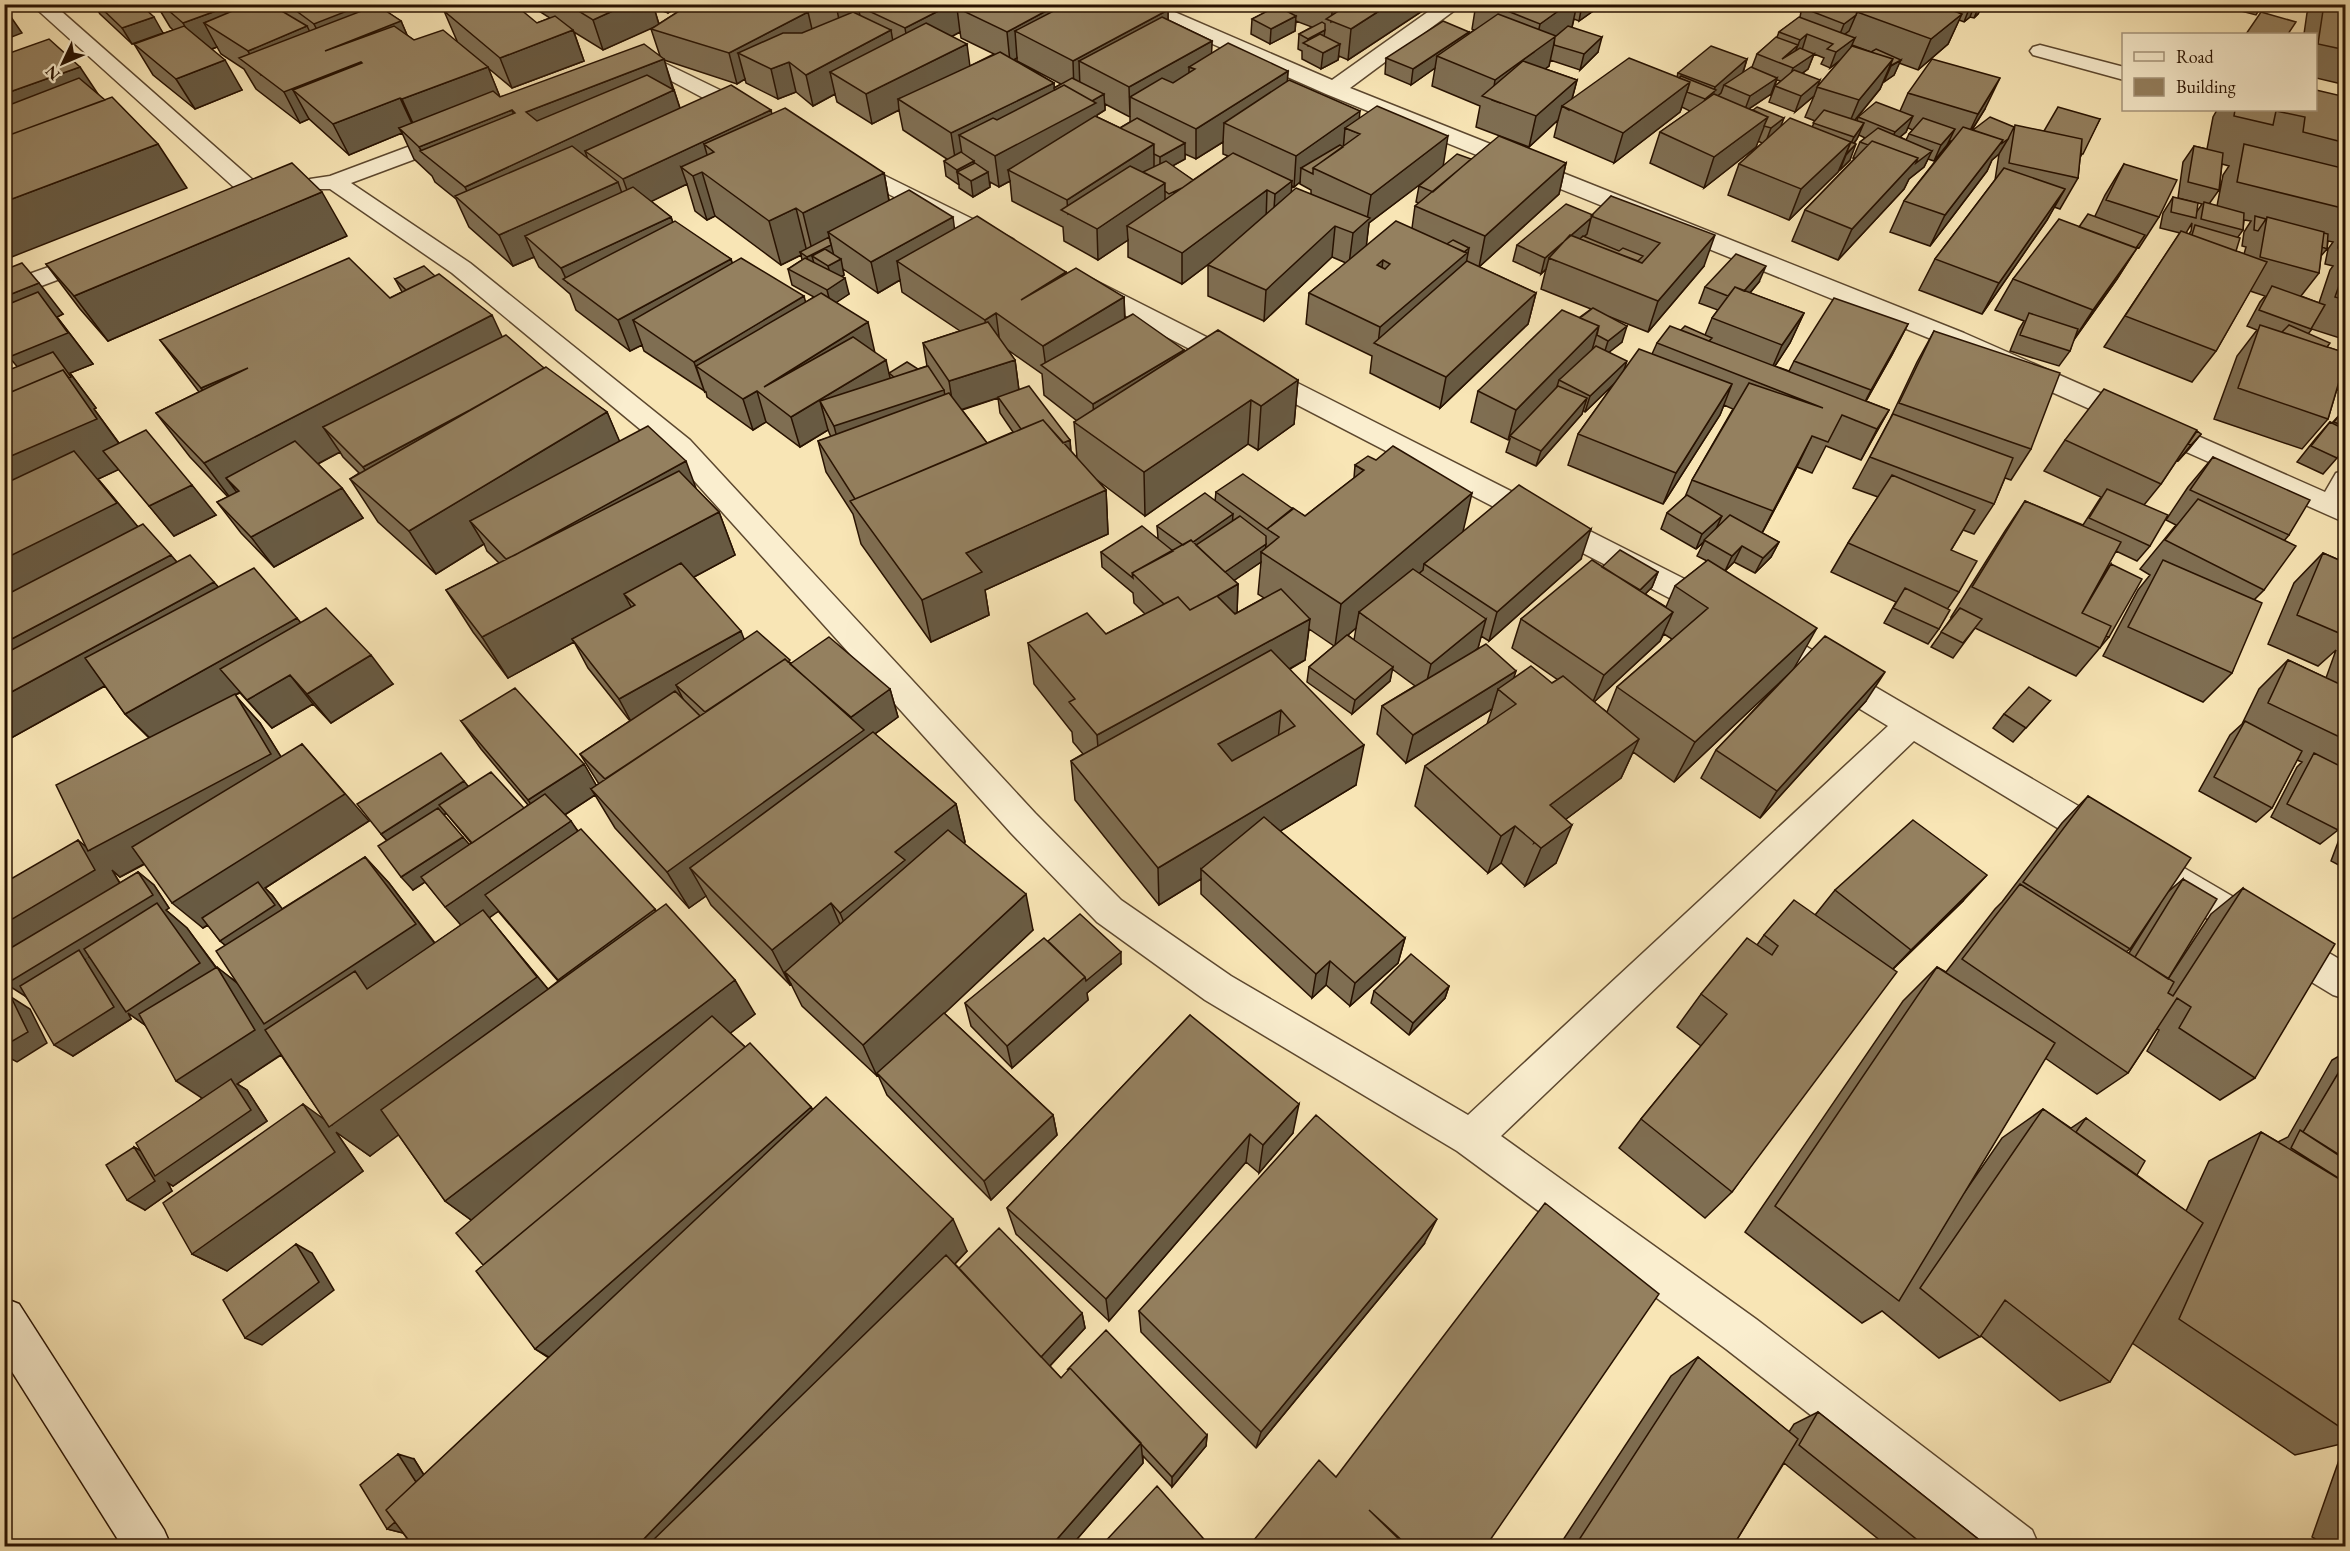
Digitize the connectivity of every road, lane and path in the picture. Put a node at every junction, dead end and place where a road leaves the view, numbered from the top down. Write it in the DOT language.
graph roads {
  1 [pos="41,4"];
  2 [pos="1138,4"];
  3 [pos="1453,4"];
  4 [pos="2040,51"];
  5 [pos="652,61"];
  6 [pos="2122,73"];
  7 [pos="1334,89"];
  8 [pos="776,127"];
  9 [pos="477,128"];
  10 [pos="827,154"];
  11 [pos="334,182"];
  12 [pos="300,187"];
  13 [pos="278,190"];
  14 [pos="255,194"];
  15 [pos="233,203"];
  16 [pos="113,250"];
  17 [pos="1028,256"];
  18 [pos="1059,272"];
  19 [pos="4,292"];
  20 [pos="2346,480"];
  21 [pos="2339,510"];
  22 [pos="1910,725"];
  23 [pos="2346,983"];
  24 [pos="1471,1138"];
  25 [pos="4,1319"];
  26 [pos="148,1546"];
  27 [pos="2016,1546"];
  1 -- 14 [label="street"];
  2 -- 7 [label="street"];
  3 -- 7 [label="street"];
  4 -- 6 [label="street"];
  5 -- 8 [label="street"];
  7 -- 21 [label="street"];
  9 -- 11 [label="street"];
  10 -- 17 [label="street"];
  11 -- 12 [label="street"];
  11 -- 24 [label="street"];
  13 -- 14 [label="street"];
  14 -- 15 [label="street"];
  16 -- 19 [label="street"];
  18 -- 22 [label="street"];
  20 -- 21 [label="street"];
  22 -- 23 [label="street"];
  22 -- 24 [label="street"];
  24 -- 27 [label="street"];
  25 -- 26 [label="street"];
}
